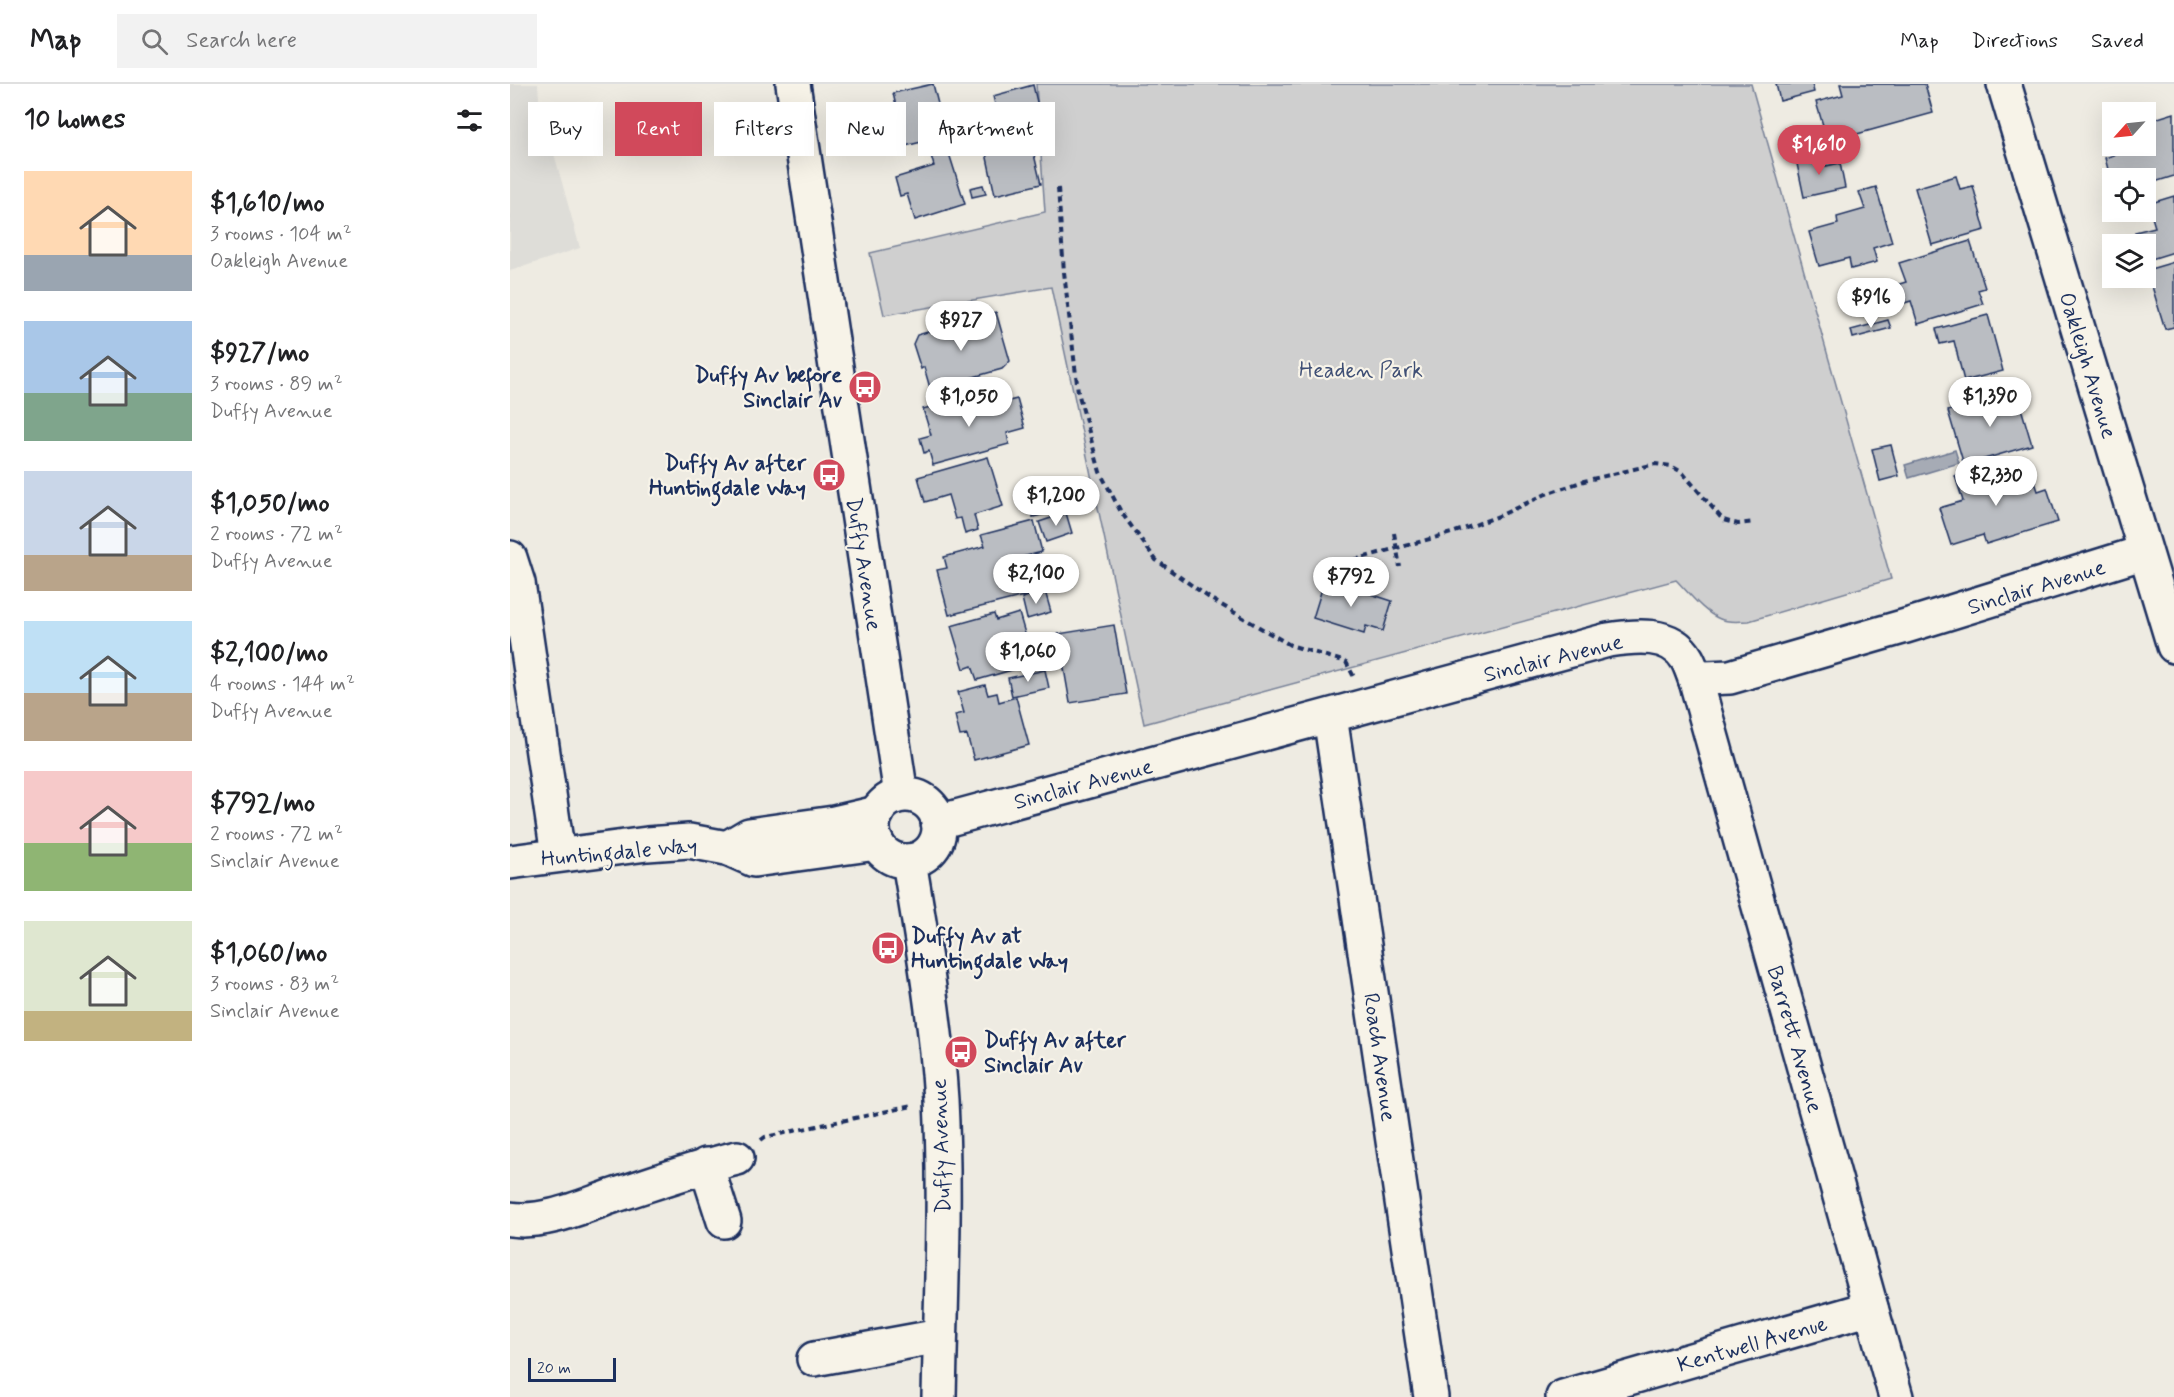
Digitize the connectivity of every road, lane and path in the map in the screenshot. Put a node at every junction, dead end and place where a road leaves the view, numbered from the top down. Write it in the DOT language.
graph roads {
  1 [pos="2004,84"];
  2 [pos="790,92"];
  3 [pos="1058,188"];
  4 [pos="1755,522"];
  5 [pos="1394,533"];
  6 [pos="1398,549"];
  7 [pos="2145,552"];
  8 [pos="510,558"];
  9 [pos="1354,560"];
  10 [pos="1401,567"];
  11 [pos="2174,646"];
  12 [pos="1696,681"];
  13 [pos="1370,706"];
  14 [pos="1330,716"];
  15 [pos="885,817"];
  16 [pos="938,822"];
  17 [pos="558,855"];
  18 [pos="909,861"];
  19 [pos="510,862"];
  20 [pos="941,1100"];
  21 [pos="734,1155"];
  22 [pos="510,1219"];
  23 [pos="724,1221"];
  24 [pos="1871,1308"];
  25 [pos="940,1336"];
  26 [pos="814,1359"];
  27 [pos="939,1397"];
  28 [pos="1431,1397"];
  29 [pos="1563,1397"];
  30 [pos="1896,1397"];
  1 -- 7 [label="street, Oakleigh Avenue"];
  2 -- 15 [label="street, Duffy Avenue"];
  3 -- 13 [label="path"];
  4 -- 6 [label="path"];
  5 -- 6 [label="path"];
  6 -- 9 [label="path"];
  6 -- 10 [label="path"];
  7 -- 11 [label="street, Oakleigh Avenue"];
  7 -- 12 [label="street, Sinclair Avenue"];
  8 -- 17 [label="street"];
  12 -- 13 [label="street, Sinclair Avenue"];
  12 -- 24 [label="street, Barrett Avenue"];
  13 -- 14 [label="street, Sinclair Avenue"];
  14 -- 16 [label="street, Sinclair Avenue"];
  14 -- 28 [label="street, Roach Avenue"];
  15 -- 16 [label="street"];
  15 -- 17 [label="street, Huntingdale Way"];
  15 -- 18 [label="street"];
  16 -- 18 [label="street"];
  17 -- 19 [label="street, Huntingdale Way"];
  18 -- 20 [label="street, Duffy Avenue"];
  20 -- 21 [label="path"];
  20 -- 25 [label="street, Duffy Avenue"];
  21 -- 22 [label="street"];
  21 -- 23 [label="street"];
  24 -- 29 [label="street, Kentwell Avenue"];
  24 -- 30 [label="street, Barrett Avenue"];
  25 -- 26 [label="street"];
  25 -- 27 [label="street, Duffy Avenue"];
}
